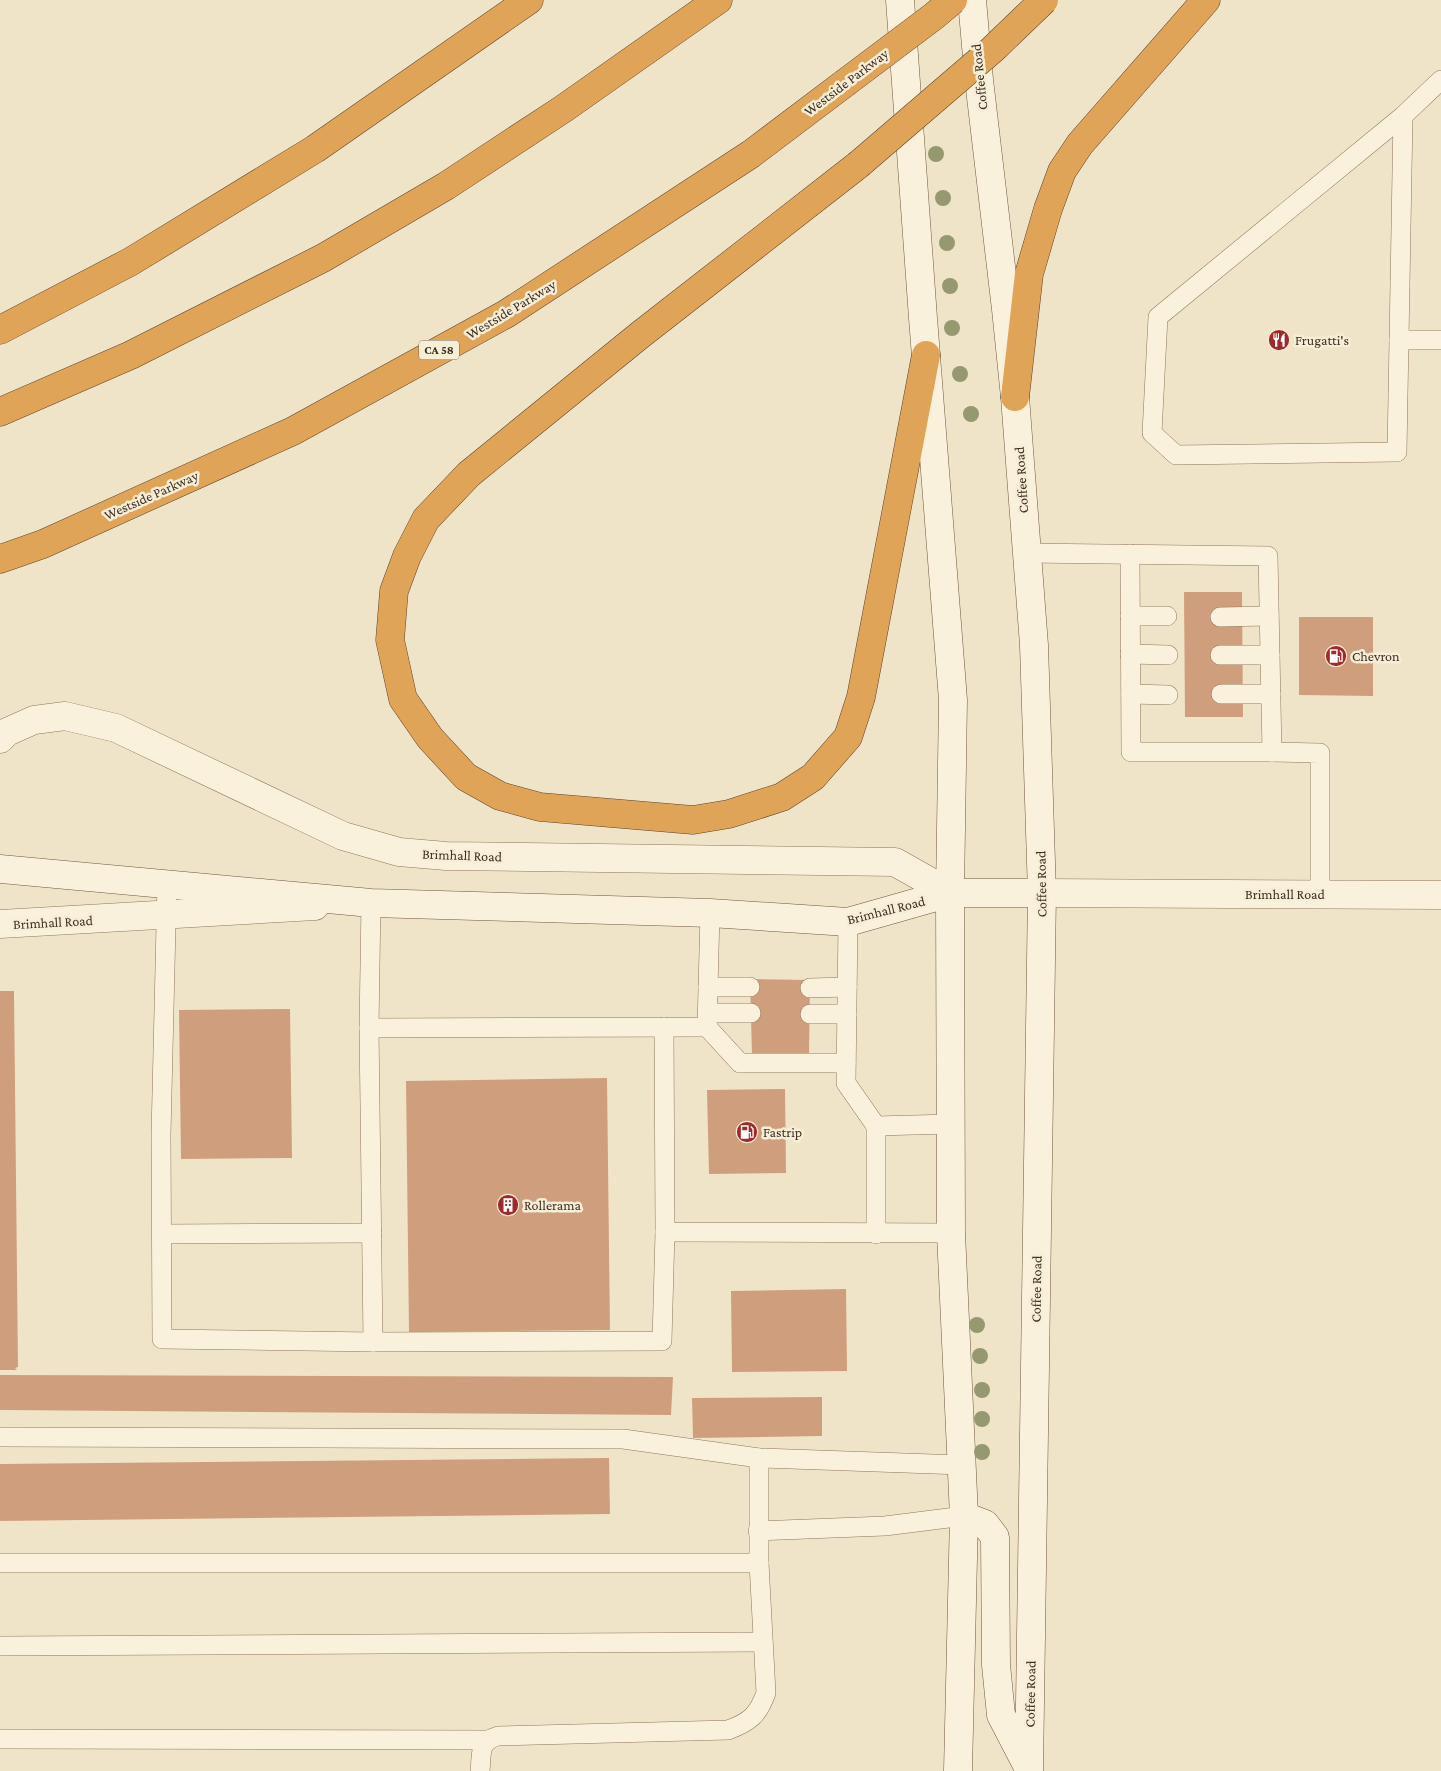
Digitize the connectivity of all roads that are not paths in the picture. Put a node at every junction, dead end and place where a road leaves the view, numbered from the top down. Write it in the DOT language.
graph roads {
  1 [pos="529,0"];
  2 [pos="718,0"];
  3 [pos="900,0"];
  4 [pos="952,0"];
  5 [pos="972,0"];
  6 [pos="1044,0"];
  7 [pos="1206,0"];
  8 [pos="1441,80"];
  9 [pos="1403,116"];
  10 [pos="0,330"];
  11 [pos="1399,340"];
  12 [pos="1441,340"];
  13 [pos="926,355"];
  14 [pos="1015,397"];
  15 [pos="0,412"];
  16 [pos="1026,553"];
  17 [pos="1130,554"];
  18 [pos="0,559"];
  19 [pos="1130,616"];
  20 [pos="1167,616"];
  21 [pos="1269,616"];
  22 [pos="1220,617"];
  23 [pos="1130,654"];
  24 [pos="1168,655"];
  25 [pos="1220,655"];
  26 [pos="1270,655"];
  27 [pos="1131,694"];
  28 [pos="1221,694"];
  29 [pos="1271,694"];
  30 [pos="1168,695"];
  31 [pos="0,739"];
  32 [pos="1272,752"];
  33 [pos="0,869"];
  34 [pos="167,884"];
  35 [pos="950,893"];
  36 [pos="1042,893"];
  37 [pos="1320,894"];
  38 [pos="1441,894"];
  39 [pos="371,903"];
  40 [pos="710,913"];
  41 [pos="168,915"];
  42 [pos="2,922"];
  43 [pos="848,922"];
  44 [pos="708,986"];
  45 [pos="750,987"];
  46 [pos="847,987"];
  47 [pos="810,988"];
  48 [pos="751,1013"];
  49 [pos="810,1014"];
  50 [pos="847,1014"];
  51 [pos="708,1020"];
  52 [pos="664,1027"];
  53 [pos="369,1028"];
  54 [pos="846,1062"];
  55 [pos="951,1124"];
  56 [pos="876,1126"];
  57 [pos="665,1232"];
  58 [pos="372,1233"];
  59 [pos="951,1233"];
  60 [pos="162,1234"];
  61 [pos="876,1234"];
  62 [pos="373,1342"];
  63 [pos="0,1437"];
  64 [pos="759,1458"];
  65 [pos="962,1465"];
  66 [pos="964,1516"];
  67 [pos="758,1532"];
  68 [pos="0,1563"];
  69 [pos="759,1563"];
  70 [pos="763,1642"];
  71 [pos="0,1646"];
  72 [pos="0,1739"];
  73 [pos="487,1740"];
  74 [pos="480,1771"];
  75 [pos="958,1771"];
  76 [pos="1029,1771"];
  1 -- 10 [label="highway"];
  2 -- 15 [label="highway"];
  3 -- 13 [label="main road"];
  4 -- 18 [label="highway, Westside Parkway / CA 58, bridge"];
  5 -- 14 [label="main road, Coffee Road"];
  6 -- 13 [label="highway, bridge"];
  7 -- 14 [label="highway"];
  8 -- 9 [label="lane"];
  9 -- 11 [label="lane"];
  9 -- 11 [label="lane"];
  11 -- 12 [label="lane"];
  13 -- 35 [label="main road"];
  14 -- 16 [label="main road, Coffee Road"];
  16 -- 17 [label="lane"];
  16 -- 36 [label="main road, Coffee Road"];
  17 -- 19 [label="lane"];
  17 -- 21 [label="lane"];
  19 -- 20 [label="lane"];
  19 -- 23 [label="lane"];
  21 -- 22 [label="lane"];
  21 -- 26 [label="lane"];
  23 -- 24 [label="lane"];
  23 -- 27 [label="lane"];
  25 -- 26 [label="lane"];
  26 -- 29 [label="lane"];
  27 -- 30 [label="lane"];
  27 -- 32 [label="lane"];
  28 -- 29 [label="lane"];
  29 -- 32 [label="lane"];
  31 -- 35 [label="main road, Brimhall Road"];
  32 -- 37 [label="lane"];
  33 -- 34 [label="main road, Brimhall Road"];
  34 -- 39 [label="main road, Brimhall Road"];
  34 -- 41 [label="lane"];
  35 -- 36 [label="main road, Brimhall Road"];
  35 -- 43 [label="main road, Brimhall Road"];
  35 -- 55 [label="main road"];
  36 -- 37 [label="main road, Brimhall Road"];
  36 -- 76 [label="main road, Coffee Road"];
  37 -- 38 [label="main road, Brimhall Road"];
  39 -- 40 [label="main road, Brimhall Road"];
  39 -- 41 [label="main road, Brimhall Road"];
  39 -- 53 [label="lane"];
  40 -- 43 [label="main road, Brimhall Road"];
  40 -- 44 [label="lane"];
  41 -- 42 [label="main road, Brimhall Road"];
  41 -- 60 [label="lane"];
  43 -- 46 [label="lane"];
  44 -- 45 [label="lane"];
  44 -- 51 [label="lane"];
  46 -- 47 [label="lane"];
  46 -- 50 [label="lane"];
  48 -- 51 [label="lane"];
  49 -- 50 [label="lane"];
  50 -- 54 [label="lane"];
  51 -- 52 [label="lane"];
  51 -- 54 [label="lane"];
  52 -- 53 [label="lane"];
  52 -- 57 [label="lane"];
  53 -- 58 [label="lane"];
  54 -- 56 [label="lane"];
  55 -- 56 [label="lane"];
  55 -- 59 [label="main road"];
  56 -- 61 [label="lane"];
  57 -- 61 [label="lane"];
  57 -- 62 [label="lane"];
  58 -- 60 [label="lane"];
  58 -- 62 [label="lane"];
  59 -- 61 [label="lane"];
  59 -- 65 [label="main road"];
  60 -- 62 [label="lane"];
  63 -- 64 [label="lane"];
  64 -- 65 [label="lane"];
  64 -- 67 [label="lane"];
  65 -- 66 [label="main road"];
  66 -- 67 [label="lane"];
  66 -- 75 [label="main road"];
  66 -- 76 [label="main road"];
  67 -- 69 [label="lane"];
  68 -- 69 [label="lane"];
  69 -- 70 [label="lane"];
  70 -- 71 [label="lane"];
  70 -- 73 [label="lane"];
  72 -- 73 [label="lane"];
  73 -- 74 [label="lane"];
}
